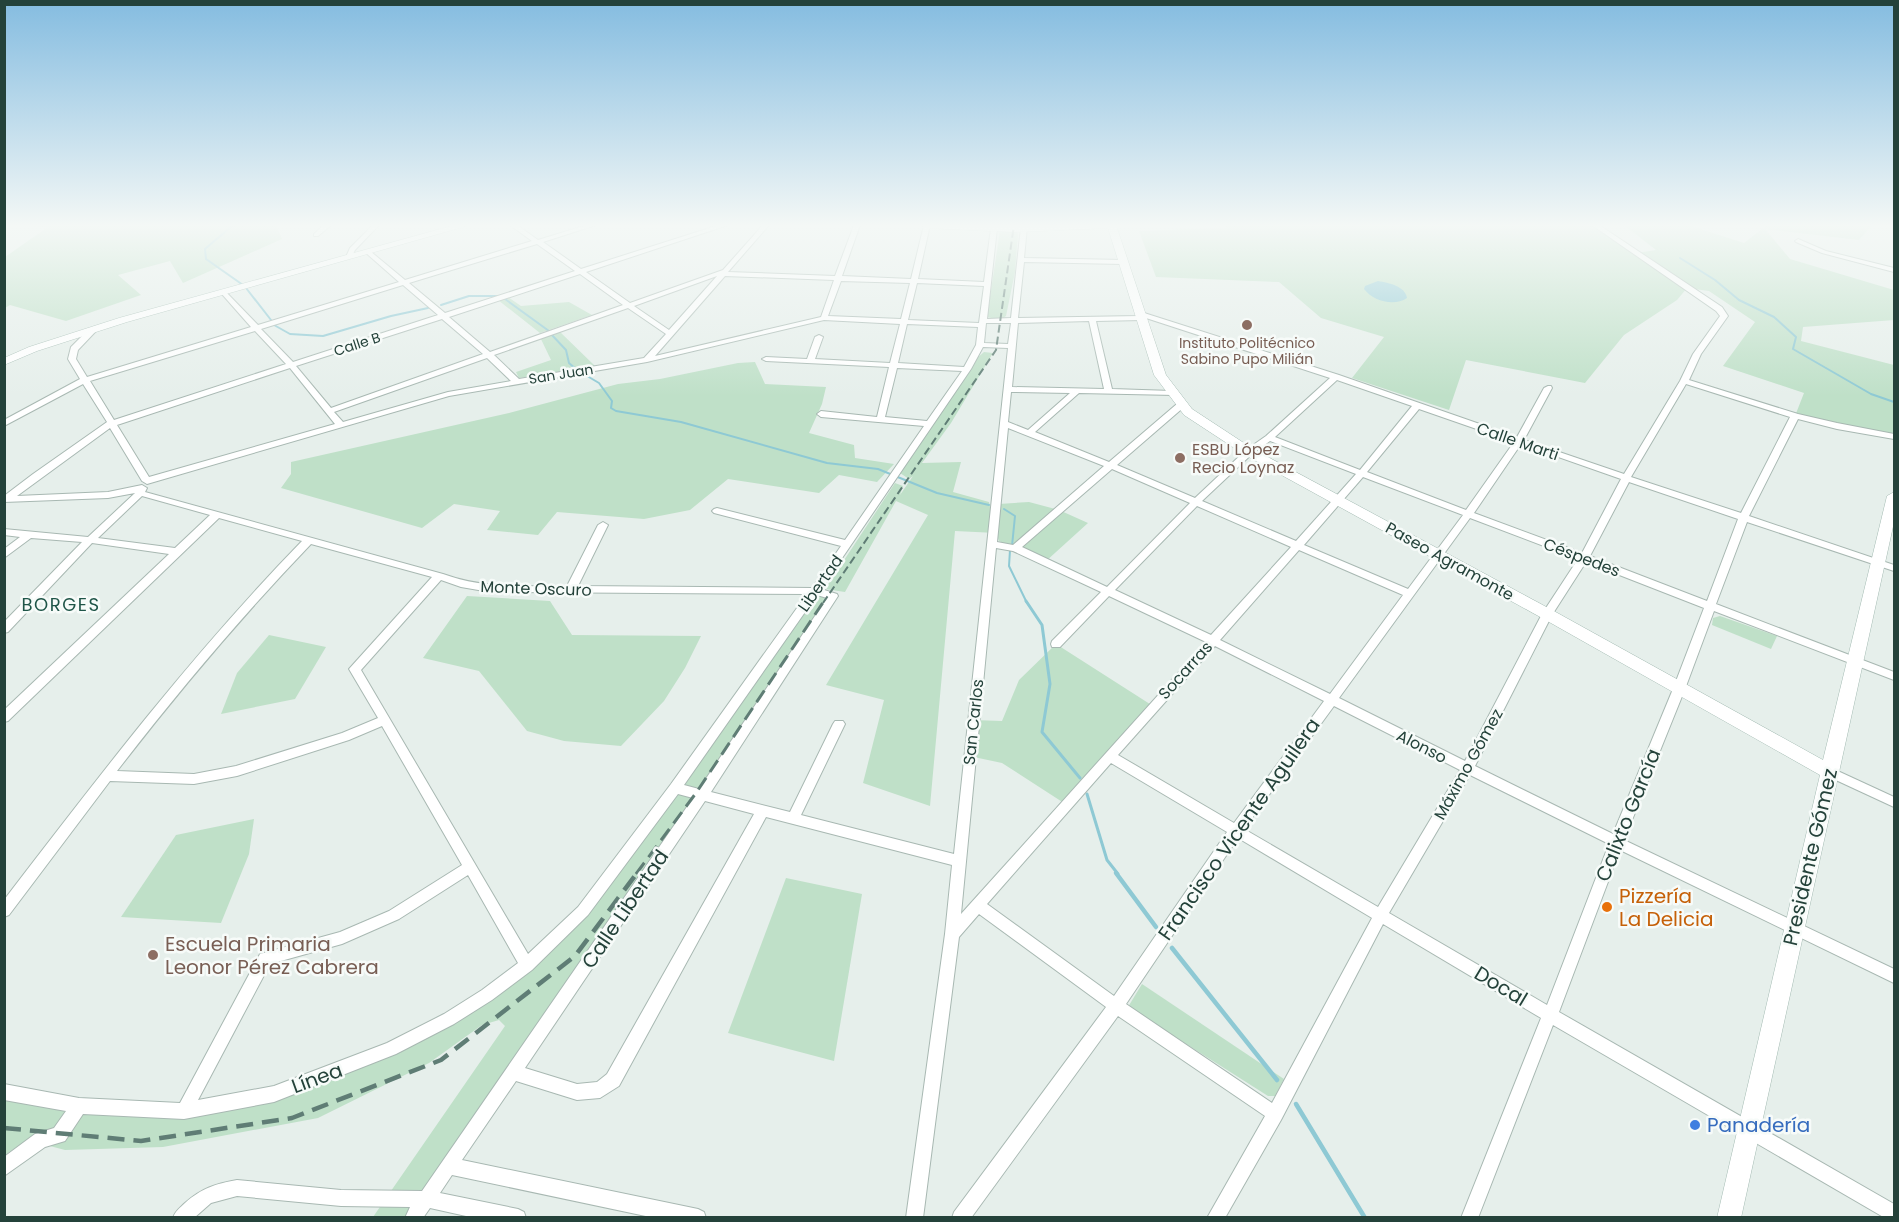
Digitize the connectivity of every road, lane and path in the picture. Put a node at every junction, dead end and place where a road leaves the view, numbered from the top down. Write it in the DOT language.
graph roads {
  1 [pos="259,282"];
  2 [pos="404,282"];
  3 [pos="549,282"];
  4 [pos="595,282"];
  5 [pos="695,282"];
  6 [pos="714,282"];
  7 [pos="836,282"];
  8 [pos="913,282"];
  9 [pos="1018,282"];
  10 [pos="1130,282"];
  11 [pos="1678,282"];
  12 [pos="987,284"];
  13 [pos="223,292"];
  14 [pos="628,304"];
  15 [pos="442,316"];
  16 [pos="1142,316"];
  17 [pos="824,318"];
  18 [pos="1092,320"];
  19 [pos="903,322"];
  20 [pos="1014,322"];
  21 [pos="983,323"];
  22 [pos="256,327"];
  23 [pos="93,330"];
  24 [pos="669,333"];
  25 [pos="819,337"];
  26 [pos="980,345"];
  27 [pos="1012,346"];
  28 [pos="488,354"];
  29 [pos="766,359"];
  30 [pos="647,360"];
  31 [pos="810,361"];
  32 [pos="4,362"];
  33 [pos="291,365"];
  34 [pos="892,366"];
  35 [pos="967,369"];
  36 [pos="1336,377"];
  37 [pos="85,380"];
  38 [pos="516,381"];
  39 [pos="1684,381"];
  40 [pos="1548,388"];
  41 [pos="1007,389"];
  42 [pos="1108,390"];
  43 [pos="1077,391"];
  44 [pos="1172,393"];
  45 [pos="1181,405"];
  46 [pos="1417,405"];
  47 [pos="329,411"];
  48 [pos="821,414"];
  49 [pos="1795,416"];
  50 [pos="881,418"];
  51 [pos="1004,423"];
  52 [pos="4,424"];
  53 [pos="110,424"];
  54 [pos="340,424"];
  55 [pos="929,424"];
  56 [pos="1029,433"];
  57 [pos="1894,436"];
  58 [pos="1269,438"];
  59 [pos="1519,441"];
  60 [pos="1249,452"];
  61 [pos="1111,466"];
  62 [pos="1362,473"];
  63 [pos="1626,478"];
  64 [pos="143,488"];
  65 [pos="1894,496"];
  66 [pos="6,499"];
  67 [pos="1338,500"];
  68 [pos="1196,502"];
  69 [pos="717,511"];
  70 [pos="1469,513"];
  71 [pos="217,514"];
  72 [pos="1744,517"];
  73 [pos="603,525"];
  74 [pos="4,532"];
  75 [pos="28,535"];
  76 [pos="90,540"];
  77 [pos="309,540"];
  78 [pos="847,544"];
  79 [pos="991,544"];
  80 [pos="1296,545"];
  81 [pos="1015,548"];
  82 [pos="178,552"];
  83 [pos="1437,554"];
  84 [pos="4,555"];
  85 [pos="1584,558"];
  86 [pos="1886,565"];
  87 [pos="439,576"];
  88 [pos="571,589"];
  89 [pos="815,591"];
  90 [pos="1106,591"];
  91 [pos="1408,593"];
  92 [pos="833,598"];
  93 [pos="1711,606"];
  94 [pos="1547,614"];
  95 [pos="4,628"];
  96 [pos="1212,640"];
  97 [pos="1056,644"];
  98 [pos="1854,662"];
  99 [pos="1894,676"];
  100 [pos="1679,688"];
  101 [pos="1332,700"];
  102 [pos="4,718"];
  103 [pos="385,720"];
  104 [pos="839,724"];
  105 [pos="1109,756"];
  106 [pos="1467,769"];
  107 [pos="1829,772"];
  108 [pos="107,776"];
  109 [pos="675,788"];
  110 [pos="703,795"];
  111 [pos="1894,802"];
  112 [pos="763,810"];
  113 [pos="793,818"];
  114 [pos="1236,830"];
  115 [pos="1616,842"];
  116 [pos="959,861"];
  117 [pos="470,867"];
  118 [pos="979,906"];
  119 [pos="4,911"];
  120 [pos="583,911"];
  121 [pos="1381,914"];
  122 [pos="1794,929"];
  123 [pos="952,934"];
  124 [pos="527,965"];
  125 [pos="1894,976"];
  126 [pos="1116,1006"];
  127 [pos="1550,1015"];
  128 [pos="513,1072"];
  129 [pos="4,1092"];
  130 [pos="79,1106"];
  131 [pos="184,1111"];
  132 [pos="1275,1114"];
  133 [pos="1749,1129"];
  134 [pos="449,1166"];
  135 [pos="4,1168"];
  136 [pos="426,1199"];
  137 [pos="1894,1213"];
  138 [pos="181,1218"];
  139 [pos="413,1218"];
  140 [pos="519,1218"];
  141 [pos="698,1218"];
  142 [pos="914,1218"];
  143 [pos="960,1218"];
  144 [pos="1215,1218"];
  145 [pos="1469,1218"];
  146 [pos="1729,1218"];
  1 -- 13 [label="street"];
  2 -- 15 [label="street"];
  2 -- 22 [label="street"];
  3 -- 15 [label="street, Calle B"];
  4 -- 14 [label="street"];
  5 -- 14 [label="street"];
  6 -- 24 [label="street"];
  7 -- 17 [label="street"];
  8 -- 12 [label="street"];
  8 -- 19 [label="street"];
  9 -- 20 [label="street, San Carlos"];
  10 -- 16 [label="street, Paseo Agramonte"];
  11 -- 39 [label="street, Máximo Gómez"];
  12 -- 21 [label="street, Libertad"];
  13 -- 22 [label="street"];
  13 -- 23 [label="street"];
  14 -- 24 [label="street"];
  14 -- 28 [label="street"];
  15 -- 28 [label="street"];
  15 -- 33 [label="street, Calle B"];
  16 -- 18 [label="street, San Juan"];
  16 -- 36 [label="street, Calle Marti"];
  16 -- 44 [label="street, Paseo Agramonte"];
  17 -- 19 [label="street, San Juan"];
  17 -- 30 [label="street, San Juan"];
  18 -- 20 [label="street, San Juan"];
  18 -- 42 [label="street"];
  19 -- 21 [label="street, San Juan"];
  19 -- 34 [label="street"];
  20 -- 21 [label="street, San Juan"];
  20 -- 27 [label="street, San Carlos"];
  21 -- 26 [label="street, Libertad"];
  22 -- 33 [label="street"];
  22 -- 37 [label="street"];
  23 -- 32 [label="street"];
  23 -- 37 [label="street"];
  24 -- 30 [label="street"];
  25 -- 31 [label="street"];
  26 -- 27 [label="street"];
  26 -- 35 [label="street, Libertad"];
  27 -- 41 [label="street, San Carlos"];
  28 -- 38 [label="street"];
  28 -- 47 [label="street"];
  29 -- 31 [label="street"];
  30 -- 38 [label="street, San Juan"];
  31 -- 34 [label="street"];
  33 -- 47 [label="street"];
  33 -- 53 [label="street, Calle B"];
  34 -- 35 [label="street"];
  34 -- 50 [label="street"];
  35 -- 55 [label="street, Libertad"];
  36 -- 46 [label="street, Calle Marti"];
  36 -- 58 [label="street"];
  37 -- 52 [label="street"];
  37 -- 53 [label="street"];
  38 -- 54 [label="street, San Juan"];
  39 -- 49 [label="street"];
  39 -- 63 [label="street, Máximo Gómez"];
  40 -- 59 [label="street, Francisco Vicente Aguilera"];
  41 -- 43 [label="street"];
  41 -- 51 [label="street, San Carlos"];
  42 -- 43 [label="street"];
  42 -- 44 [label="street"];
  43 -- 56 [label="street"];
  44 -- 45 [label="street, Paseo Agramonte"];
  45 -- 60 [label="street, Paseo Agramonte"];
  45 -- 61 [label="street"];
  46 -- 59 [label="street, Calle Marti"];
  46 -- 62 [label="street, Socarras"];
  47 -- 54 [label="street"];
  48 -- 50 [label="street"];
  49 -- 57 [label="street"];
  49 -- 72 [label="street, Calixto García"];
  50 -- 55 [label="street"];
  51 -- 56 [label="street"];
  51 -- 79 [label="street, San Carlos"];
  53 -- 64 [label="street"];
  53 -- 66 [label="street, Calle B"];
  54 -- 64 [label="street, San Juan"];
  55 -- 78 [label="street, Libertad"];
  56 -- 61 [label="street"];
  58 -- 60 [label="street"];
  58 -- 62 [label="street, Céspedes"];
  59 -- 63 [label="street, Calle Marti"];
  59 -- 70 [label="street, Francisco Vicente Aguilera"];
  60 -- 67 [label="street, Paseo Agramonte"];
  60 -- 68 [label="street"];
  61 -- 68 [label="street"];
  61 -- 81 [label="street"];
  62 -- 67 [label="street, Socarras"];
  62 -- 70 [label="street, Céspedes"];
  63 -- 72 [label="street, Calle Marti"];
  63 -- 85 [label="street, Máximo Gómez"];
  64 -- 66 [label="street, Monte Oscuro"];
  64 -- 71 [label="street, Monte Oscuro"];
  64 -- 76 [label="street"];
  65 -- 86 [label="street, Presidente Gómez"];
  67 -- 80 [label="street, Socarras"];
  67 -- 83 [label="street, Paseo Agramonte"];
  68 -- 80 [label="street"];
  68 -- 90 [label="street"];
  69 -- 78 [label="street"];
  70 -- 83 [label="street, Francisco Vicente Aguilera"];
  70 -- 85 [label="street, Céspedes"];
  71 -- 77 [label="street, Monte Oscuro"];
  71 -- 82 [label="street"];
  72 -- 86 [label="street, Calle Marti"];
  72 -- 93 [label="street, Calixto García"];
  73 -- 88 [label="street"];
  74 -- 75 [label="street"];
  75 -- 76 [label="street"];
  75 -- 84 [label="street"];
  76 -- 82 [label="street"];
  76 -- 95 [label="street"];
  77 -- 87 [label="street, Monte Oscuro"];
  77 -- 108 [label="street"];
  78 -- 89 [label="street, Libertad"];
  79 -- 81 [label="street, Alonso"];
  79 -- 116 [label="street, San Carlos"];
  80 -- 91 [label="street"];
  80 -- 96 [label="street, Socarras"];
  81 -- 90 [label="street, Alonso"];
  82 -- 102 [label="street"];
  83 -- 91 [label="street, Francisco Vicente Aguilera"];
  83 -- 94 [label="street, Paseo Agramonte"];
  85 -- 93 [label="street, Céspedes"];
  85 -- 94 [label="street, Máximo Gómez"];
  86 -- 98 [label="street, Presidente Gómez"];
  87 -- 88 [label="street, Monte Oscuro"];
  87 -- 103 [label="street"];
  88 -- 89 [label="street, Monte Oscuro"];
  89 -- 92 [label="street, Monte Oscuro"];
  89 -- 109 [label="street, Libertad"];
  90 -- 96 [label="street, Alonso"];
  90 -- 97 [label="street"];
  91 -- 101 [label="street, Francisco Vicente Aguilera"];
  92 -- 110 [label="street, Calle Libertad"];
  93 -- 98 [label="street, Céspedes"];
  93 -- 100 [label="street, Calixto García"];
  94 -- 100 [label="street, Paseo Agramonte"];
  94 -- 106 [label="street, Máximo Gómez"];
  96 -- 101 [label="street, Alonso"];
  96 -- 105 [label="street, Socarras"];
  98 -- 99 [label="street, Céspedes"];
  98 -- 107 [label="street, Presidente Gómez"];
  100 -- 107 [label="street, Paseo Agramonte"];
  100 -- 115 [label="street, Calixto García"];
  101 -- 106 [label="street, Alonso"];
  101 -- 114 [label="street, Francisco Vicente Aguilera"];
  103 -- 108 [label="street"];
  103 -- 117 [label="street"];
  104 -- 113 [label="street"];
  105 -- 114 [label="street, Docal"];
  105 -- 118 [label="street, Socarras"];
  106 -- 115 [label="street, Alonso"];
  106 -- 121 [label="street, Máximo Gómez"];
  107 -- 111 [label="street, Paseo Agramonte"];
  107 -- 122 [label="street, Presidente Gómez"];
  108 -- 119 [label="street"];
  109 -- 110 [label="street"];
  109 -- 120 [label="street, Libertad"];
  110 -- 112 [label="street"];
  110 -- 128 [label="street, Calle Libertad"];
  112 -- 113 [label="street"];
  112 -- 128 [label="street"];
  113 -- 116 [label="street"];
  114 -- 121 [label="street, Docal"];
  114 -- 126 [label="street, Francisco Vicente Aguilera"];
  115 -- 122 [label="street, Alonso"];
  115 -- 127 [label="street, Calixto García"];
  116 -- 123 [label="street, San Carlos"];
  117 -- 124 [label="street"];
  117 -- 131 [label="street"];
  118 -- 123 [label="street, Socarras"];
  118 -- 126 [label="street"];
  120 -- 124 [label="street, Línea"];
  121 -- 127 [label="street, Docal"];
  121 -- 132 [label="street, Máximo Gómez"];
  122 -- 125 [label="street, Alonso"];
  122 -- 133 [label="street, Presidente Gómez"];
  123 -- 142 [label="street, San Carlos"];
  124 -- 131 [label="street, Línea"];
  126 -- 132 [label="street"];
  126 -- 143 [label="street, Francisco Vicente Aguilera"];
  127 -- 133 [label="street, Docal"];
  127 -- 145 [label="street, Calixto García"];
  128 -- 134 [label="street, Calle Libertad"];
  129 -- 130 [label="street, Línea"];
  130 -- 131 [label="street, Línea"];
  130 -- 135 [label="street"];
  132 -- 144 [label="street, Máximo Gómez"];
  133 -- 137 [label="street, Docal"];
  133 -- 146 [label="street, Presidente Gómez"];
  134 -- 136 [label="street, Calle Libertad"];
  134 -- 141 [label="street"];
  136 -- 138 [label="street"];
  136 -- 139 [label="street, Calle Libertad"];
  136 -- 140 [label="street"];
}
